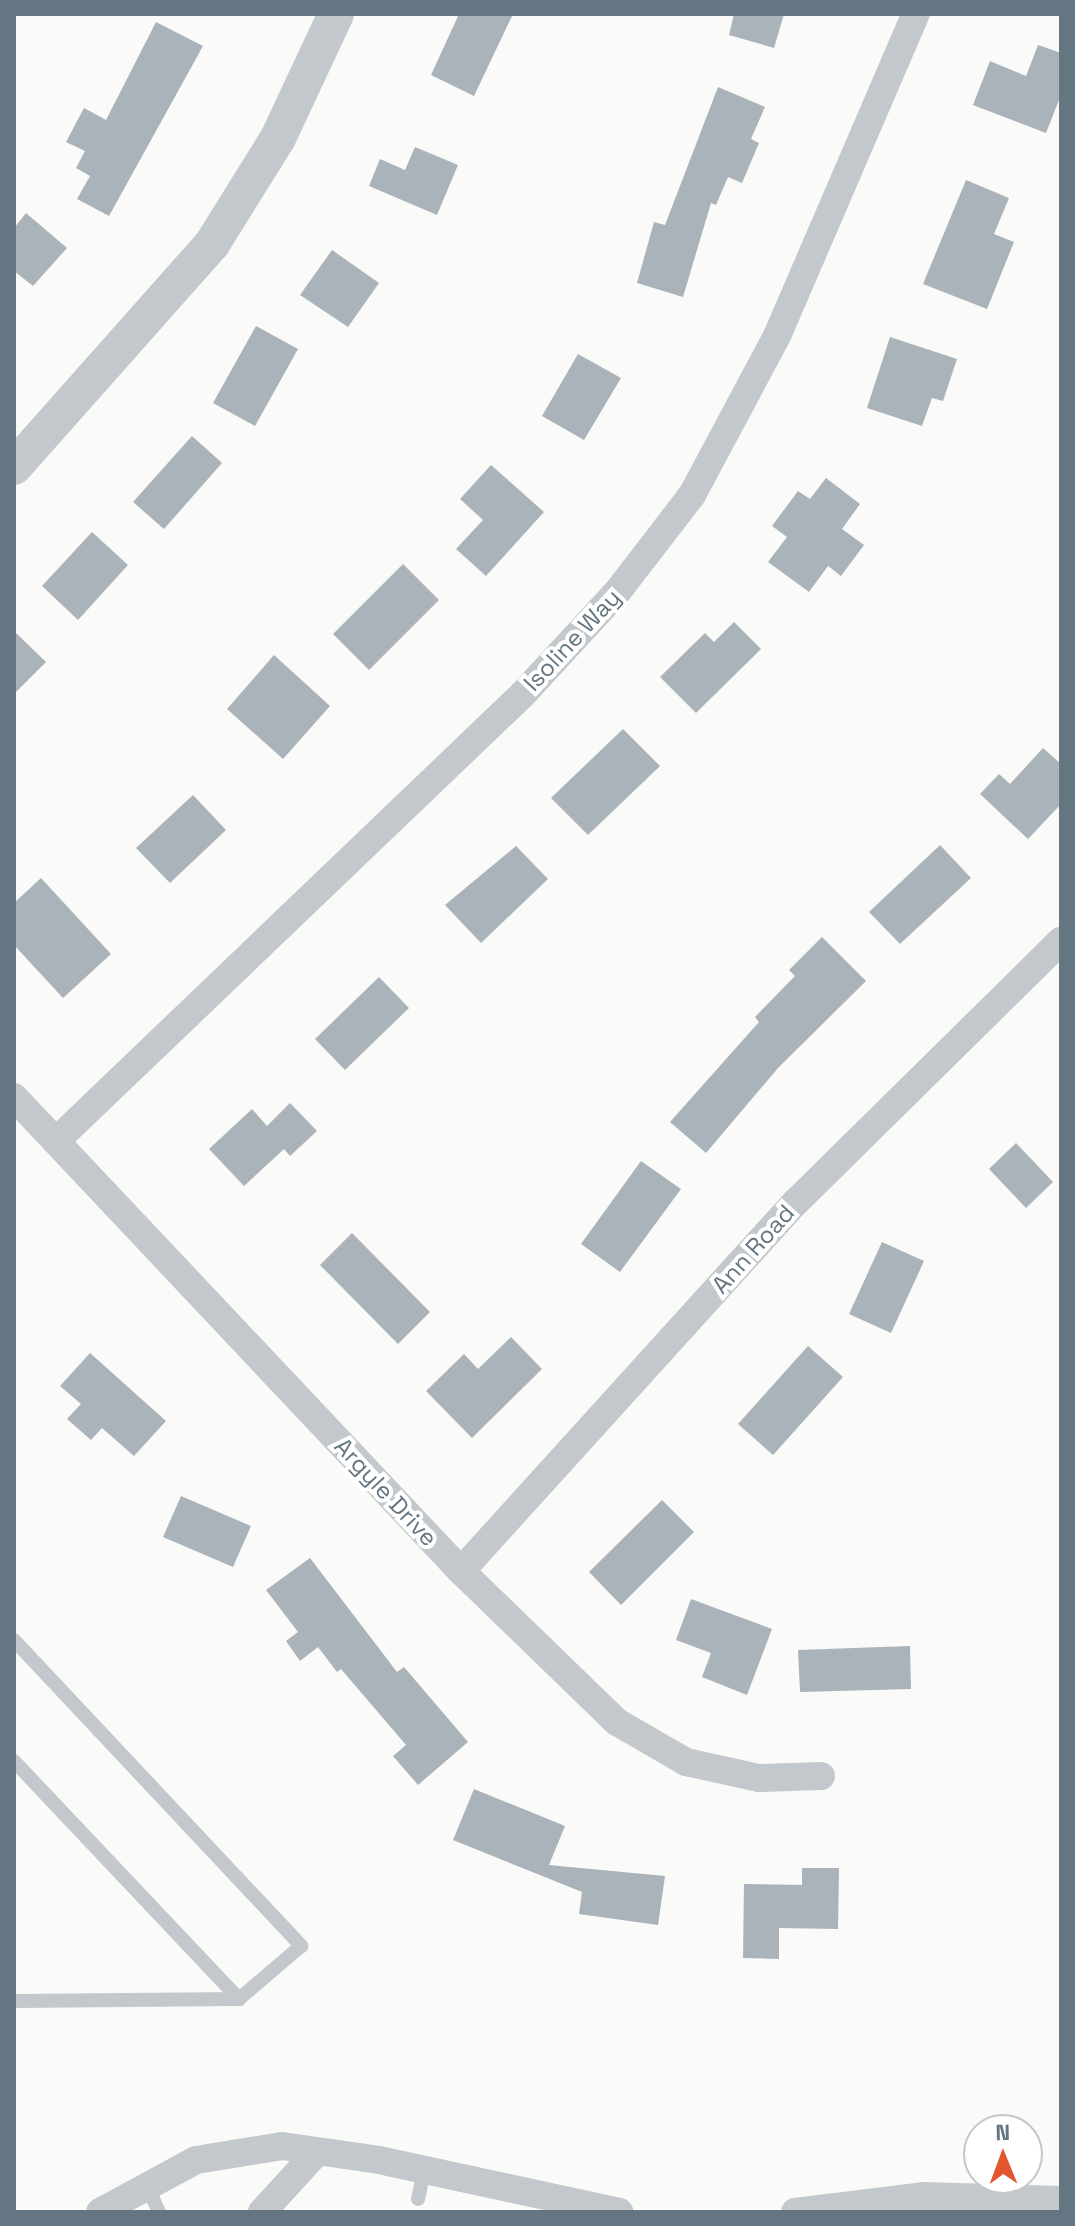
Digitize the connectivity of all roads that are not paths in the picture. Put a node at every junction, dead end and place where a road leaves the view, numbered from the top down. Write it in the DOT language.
graph roads {
  1 [pos="336,14"];
  2 [pos="916,14"];
  3 [pos="14,467"];
  4 [pos="1061,941"];
  5 [pos="14,1097"];
  6 [pos="56,1141"];
  7 [pos="461,1571"];
  8 [pos="14,1640"];
  9 [pos="14,1761"];
  10 [pos="821,1776"];
  11 [pos="239,1999"];
  12 [pos="14,2001"];
  13 [pos="317,2152"];
  14 [pos="424,2170"];
  15 [pos="146,2183"];
  16 [pos="418,2199"];
  17 [pos="1061,2200"];
  18 [pos="924,2204"];
  19 [pos="100,2212"];
  20 [pos="159,2212"];
  21 [pos="262,2212"];
  22 [pos="619,2212"];
  23 [pos="795,2212"];
  1 -- 3 [label="street"];
  2 -- 6 [label="street, Isoline Way"];
  4 -- 7 [label="street, Ann Road"];
  5 -- 6 [label="street, Argyle Drive"];
  6 -- 7 [label="street, Argyle Drive"];
  7 -- 10 [label="street, Argyle Drive"];
  8 -- 11 [label="lane"];
  9 -- 11 [label="lane"];
  11 -- 12 [label="lane"];
  13 -- 14 [label="street"];
  13 -- 15 [label="street"];
  13 -- 21 [label="street"];
  14 -- 16 [label="lane"];
  14 -- 22 [label="street"];
  15 -- 19 [label="street"];
  15 -- 20 [label="lane"];
  17 -- 18 [label="street"];
  18 -- 23 [label="street"];
}
